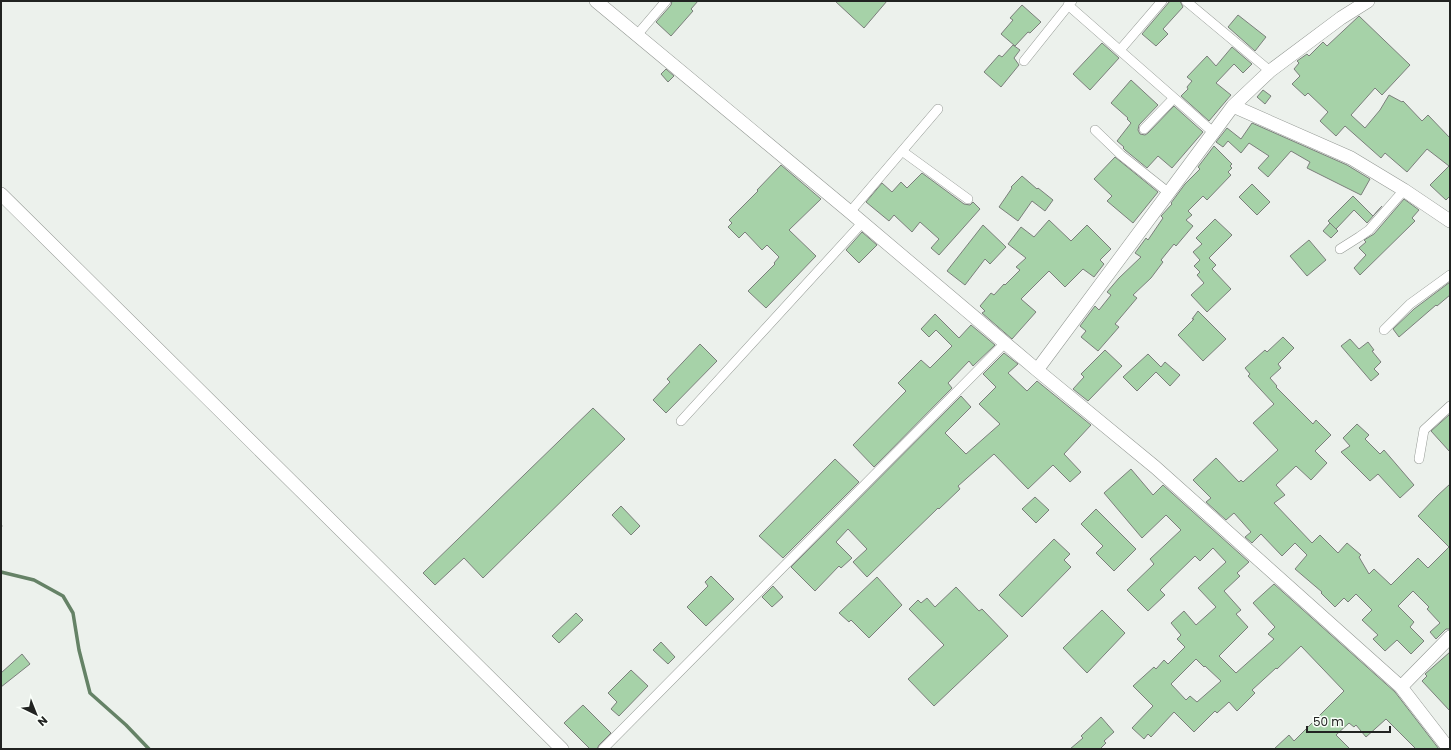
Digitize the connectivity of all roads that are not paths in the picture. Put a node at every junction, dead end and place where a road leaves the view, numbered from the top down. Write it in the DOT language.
graph roads {
  1 [pos="596,1"];
  2 [pos="666,1"];
  3 [pos="1162,1"];
  4 [pos="1186,1"];
  5 [pos="1368,1"];
  6 [pos="1070,3"];
  7 [pos="637,34"];
  8 [pos="1120,50"];
  9 [pos="1024,61"];
  10 [pos="1270,71"];
  11 [pos="1174,98"];
  12 [pos="1233,106"];
  13 [pos="938,109"];
  14 [pos="1144,129"];
  15 [pos="1095,130"];
  16 [pos="1214,132"];
  17 [pos="902,151"];
  18 [pos="1404,190"];
  19 [pos="1169,193"];
  20 [pos="1,194"];
  21 [pos="968,199"];
  22 [pos="850,212"];
  23 [pos="1450,221"];
  24 [pos="862,222"];
  25 [pos="1340,249"];
  26 [pos="1450,274"];
  27 [pos="1384,330"];
  28 [pos="1005,343"];
  29 [pos="1037,370"];
  30 [pos="1450,406"];
  31 [pos="681,421"];
  32 [pos="1419,459"];
  33 [pos="1450,637"];
  34 [pos="1401,687"];
  35 [pos="562,749"];
  36 [pos="603,749"];
  37 [pos="1450,749"];
  1 -- 7 [label="main road"];
  2 -- 7 [label="street"];
  3 -- 8 [label="street"];
  4 -- 10 [label="street"];
  5 -- 10 [label="main road"];
  6 -- 8 [label="street"];
  6 -- 9 [label="street"];
  7 -- 22 [label="main road"];
  8 -- 11 [label="street"];
  10 -- 12 [label="main road"];
  11 -- 14 [label="street"];
  11 -- 16 [label="street"];
  12 -- 16 [label="main road"];
  12 -- 18 [label="main road"];
  13 -- 17 [label="street"];
  15 -- 19 [label="street"];
  16 -- 19 [label="main road"];
  17 -- 21 [label="street"];
  17 -- 22 [label="street"];
  18 -- 23 [label="main road"];
  18 -- 25 [label="street"];
  19 -- 29 [label="main road"];
  20 -- 35 [label="main road"];
  22 -- 24 [label="main road"];
  24 -- 28 [label="main road"];
  24 -- 31 [label="street"];
  26 -- 27 [label="street"];
  28 -- 29 [label="main road"];
  28 -- 36 [label="street"];
  29 -- 34 [label="main road"];
  30 -- 32 [label="street"];
  33 -- 34 [label="main road"];
  34 -- 37 [label="main road"];
}
